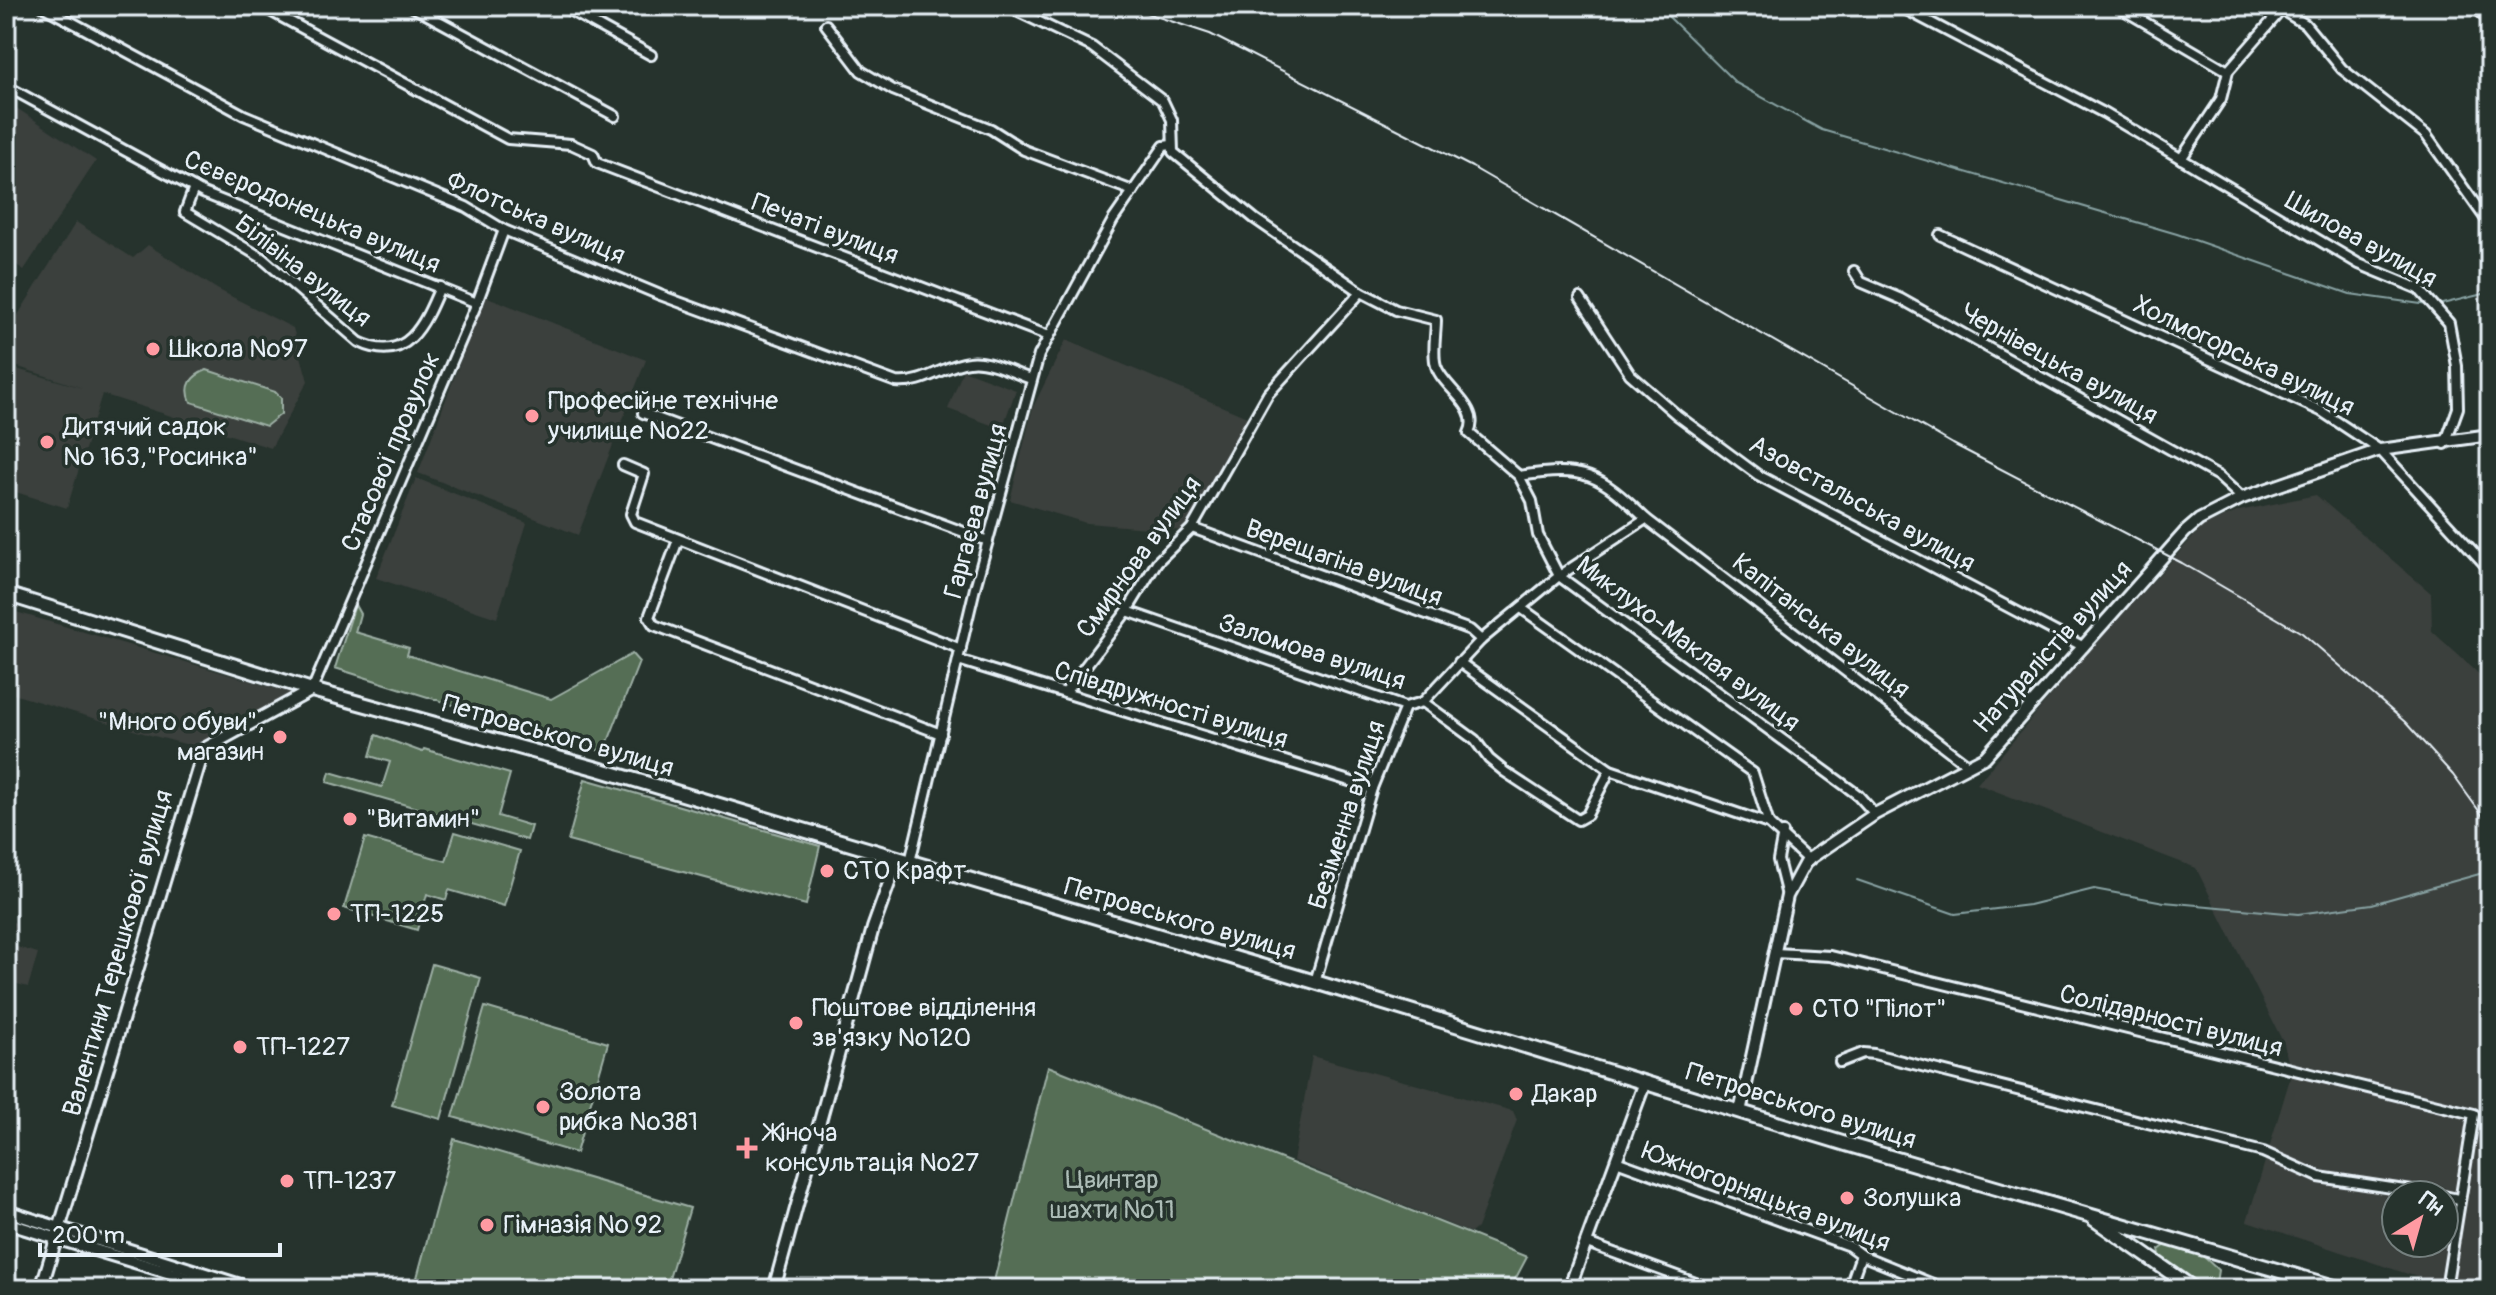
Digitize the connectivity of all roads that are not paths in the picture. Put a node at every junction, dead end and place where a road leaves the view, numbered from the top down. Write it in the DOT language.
graph roads {
  1 [pos="42,6"];
  2 [pos="261,6"];
  3 [pos="411,6"];
  4 [pos="562,6"];
  5 [pos="1006,6"];
  6 [pos="1899,6"];
  7 [pos="2117,6"];
  8 [pos="2280,7"];
  9 [pos="2478,10"];
  10 [pos="2490,20"];
  11 [pos="826,25"];
  12 [pos="651,55"];
  13 [pos="2228,71"];
  14 [pos="6,86"];
  15 [pos="615,116"];
  16 [pos="1171,145"];
  17 [pos="2181,159"];
  18 [pos="194,188"];
  19 [pos="1133,191"];
  20 [pos="2490,225"];
  21 [pos="504,230"];
  22 [pos="1940,235"];
  23 [pos="1854,271"];
  24 [pos="440,287"];
  25 [pos="1361,292"];
  26 [pos="1580,298"];
  27 [pos="477,303"];
  28 [pos="1049,336"];
  29 [pos="1031,379"];
  30 [pos="643,413"];
  31 [pos="2490,435"];
  32 [pos="2445,444"];
  33 [pos="2380,450"];
  34 [pos="623,465"];
  35 [pos="1519,476"];
  36 [pos="2242,498"];
  37 [pos="1646,519"];
  38 [pos="1192,528"];
  39 [pos="678,540"];
  40 [pos="988,541"];
  41 [pos="2490,570"];
  42 [pos="1559,576"];
  43 [pos="6,594"];
  44 [pos="1521,608"];
  45 [pos="1127,611"];
  46 [pos="1481,640"];
  47 [pos="2084,647"];
  48 [pos="961,649"];
  49 [pos="958,660"];
  50 [pos="1459,662"];
  51 [pos="312,690"];
  52 [pos="1065,693"];
  53 [pos="1423,702"];
  54 [pos="1405,707"];
  55 [pos="941,734"];
  56 [pos="1969,766"];
  57 [pos="1610,770"];
  58 [pos="1372,788"];
  59 [pos="1875,814"];
  60 [pos="1769,824"];
  61 [pos="1783,833"];
  62 [pos="904,860"];
  63 [pos="1809,861"];
  64 [pos="1787,896"];
  65 [pos="1775,953"];
  66 [pos="1315,982"];
  67 [pos="1840,1062"];
  68 [pos="1645,1082"];
  69 [pos="1740,1112"];
  70 [pos="1616,1161"];
  71 [pos="2380,1186"];
  72 [pos="2460,1188"];
  73 [pos="6,1211"];
  74 [pos="2085,1212"];
  75 [pos="6,1223"];
  76 [pos="58,1233"];
  77 [pos="1587,1243"];
  78 [pos="1861,1255"];
  79 [pos="2450,1259"];
  80 [pos="41,1289"];
  81 [pos="223,1289"];
  82 [pos="253,1289"];
  83 [pos="774,1289"];
  84 [pos="1569,1289"];
  85 [pos="1712,1289"];
  86 [pos="1849,1289"];
  87 [pos="1945,1289"];
  88 [pos="2194,1289"];
  89 [pos="2341,1289"];
  90 [pos="2446,1289"];
  1 -- 21 [label="street, Флотська вулиця"];
  2 -- 28 [label="street, Печаті вулиця"];
  3 -- 15 [label="street"];
  4 -- 12 [label="street"];
  5 -- 16 [label="street"];
  6 -- 17 [label="street, Шилова вулиця"];
  7 -- 13 [label="street"];
  8 -- 13 [label="street"];
  8 -- 20 [label="street"];
  9 -- 10 [label="street"];
  11 -- 19 [label="street"];
  13 -- 17 [label="street"];
  14 -- 18 [label="street, Сєвєродонецька вулиця"];
  16 -- 19 [label="street, Гаргаєва вулиця"];
  16 -- 25 [label="street"];
  17 -- 32 [label="street, Шилова вулиця"];
  18 -- 24 [label="street, Сєвєродонецька вулиця"];
  18 -- 24 [label="street, Білівіна вулиця"];
  19 -- 28 [label="street, Гаргаєва вулиця"];
  21 -- 27 [label="street, Стасової провулок"];
  21 -- 29 [label="street, Флотська вулиця"];
  22 -- 33 [label="street, Холмогорська вулиця"];
  23 -- 36 [label="street, Чернівецька вулиця"];
  24 -- 27 [label="street, Сєвєродонецька вулиця"];
  25 -- 35 [label="street"];
  25 -- 38 [label="street, Смирнова вулиця"];
  26 -- 47 [label="street, Азовстальська вулиця"];
  27 -- 51 [label="street, Стасової провулок"];
  28 -- 29 [label="street, Гаргаєва вулиця"];
  29 -- 40 [label="street, Гаргаєва вулиця"];
  30 -- 40 [label="street"];
  31 -- 32 [label="street, Натуралістів вулиця"];
  32 -- 33 [label="street, Натуралістів вулиця"];
  33 -- 36 [label="street, Натуралістів вулиця"];
  33 -- 41 [label="street, Холмогорська вулиця"];
  34 -- 39 [label="street"];
  35 -- 37 [label="street, Капітанська вулиця"];
  35 -- 42 [label="street, Миклухо-Маклая вулиця"];
  36 -- 47 [label="street, Натуралістів вулиця"];
  37 -- 42 [label="street"];
  37 -- 56 [label="street, Капітанська вулиця"];
  38 -- 45 [label="street, Смирнова вулиця"];
  38 -- 46 [label="street, Верещагіна вулиця"];
  39 -- 48 [label="street"];
  39 -- 55 [label="street"];
  40 -- 48 [label="street, Гаргаєва вулиця"];
  42 -- 44 [label="street"];
  42 -- 59 [label="street, Миклухо-Маклая вулиця"];
  43 -- 51 [label="main road, Петровського вулиця"];
  44 -- 46 [label="street"];
  44 -- 60 [label="street"];
  45 -- 52 [label="street, Смирнова вулиця"];
  45 -- 54 [label="street, Заломова вулиця"];
  46 -- 50 [label="street"];
  47 -- 56 [label="street, Натуралістів вулиця"];
  48 -- 49 [label="street, Гаргаєва вулиця"];
  49 -- 52 [label="street, Співдружності вулиця"];
  49 -- 55 [label="street, Гаргаєва вулиця"];
  50 -- 53 [label="street"];
  50 -- 57 [label="street"];
  51 -- 62 [label="main road, Петровського вулиця"];
  51 -- 76 [label="street, Валентини Терешкової вулиця"];
  52 -- 58 [label="street, Співдружності вулиця"];
  53 -- 54 [label="street, Заломова вулиця"];
  53 -- 57 [label="street, Заломова вулиця"];
  54 -- 58 [label="street, Безіменна вулиця"];
  55 -- 62 [label="street, Гаргаєва вулиця"];
  56 -- 59 [label="street, Натуралістів вулиця"];
  57 -- 60 [label="street"];
  58 -- 66 [label="street, Безіменна вулиця"];
  59 -- 63 [label="street, Натуралістів вулиця"];
  60 -- 61 [label="street"];
  61 -- 63 [label="street"];
  61 -- 64 [label="street"];
  62 -- 66 [label="main road, Петровського вулиця"];
  62 -- 83 [label="street"];
  63 -- 64 [label="street, Натуралістів вулиця"];
  64 -- 65 [label="street, Натуралістів вулиця"];
  65 -- 69 [label="street, Натуралістів вулиця"];
  65 -- 72 [label="street, Солідарності вулиця"];
  66 -- 68 [label="main road, Петровського вулиця"];
  67 -- 71 [label="street"];
  68 -- 69 [label="main road, Петровського вулиця"];
  68 -- 70 [label="street"];
  69 -- 74 [label="main road, Петровського вулиця"];
  70 -- 77 [label="street"];
  70 -- 78 [label="street, Южногорняцька вулиця"];
  73 -- 76 [label="street"];
  74 -- 88 [label="main road"];
  74 -- 89 [label="main road, Петровського вулиця"];
  75 -- 76 [label="street"];
  76 -- 80 [label="street, Валентини Терешкової вулиця"];
  76 -- 81 [label="street"];
  76 -- 82 [label="street"];
  77 -- 84 [label="street"];
  77 -- 85 [label="street"];
  78 -- 86 [label="street"];
  78 -- 87 [label="street, Южногорняцька вулиця"];
  79 -- 90 [label="street, Солідарності вулиця"];
}
